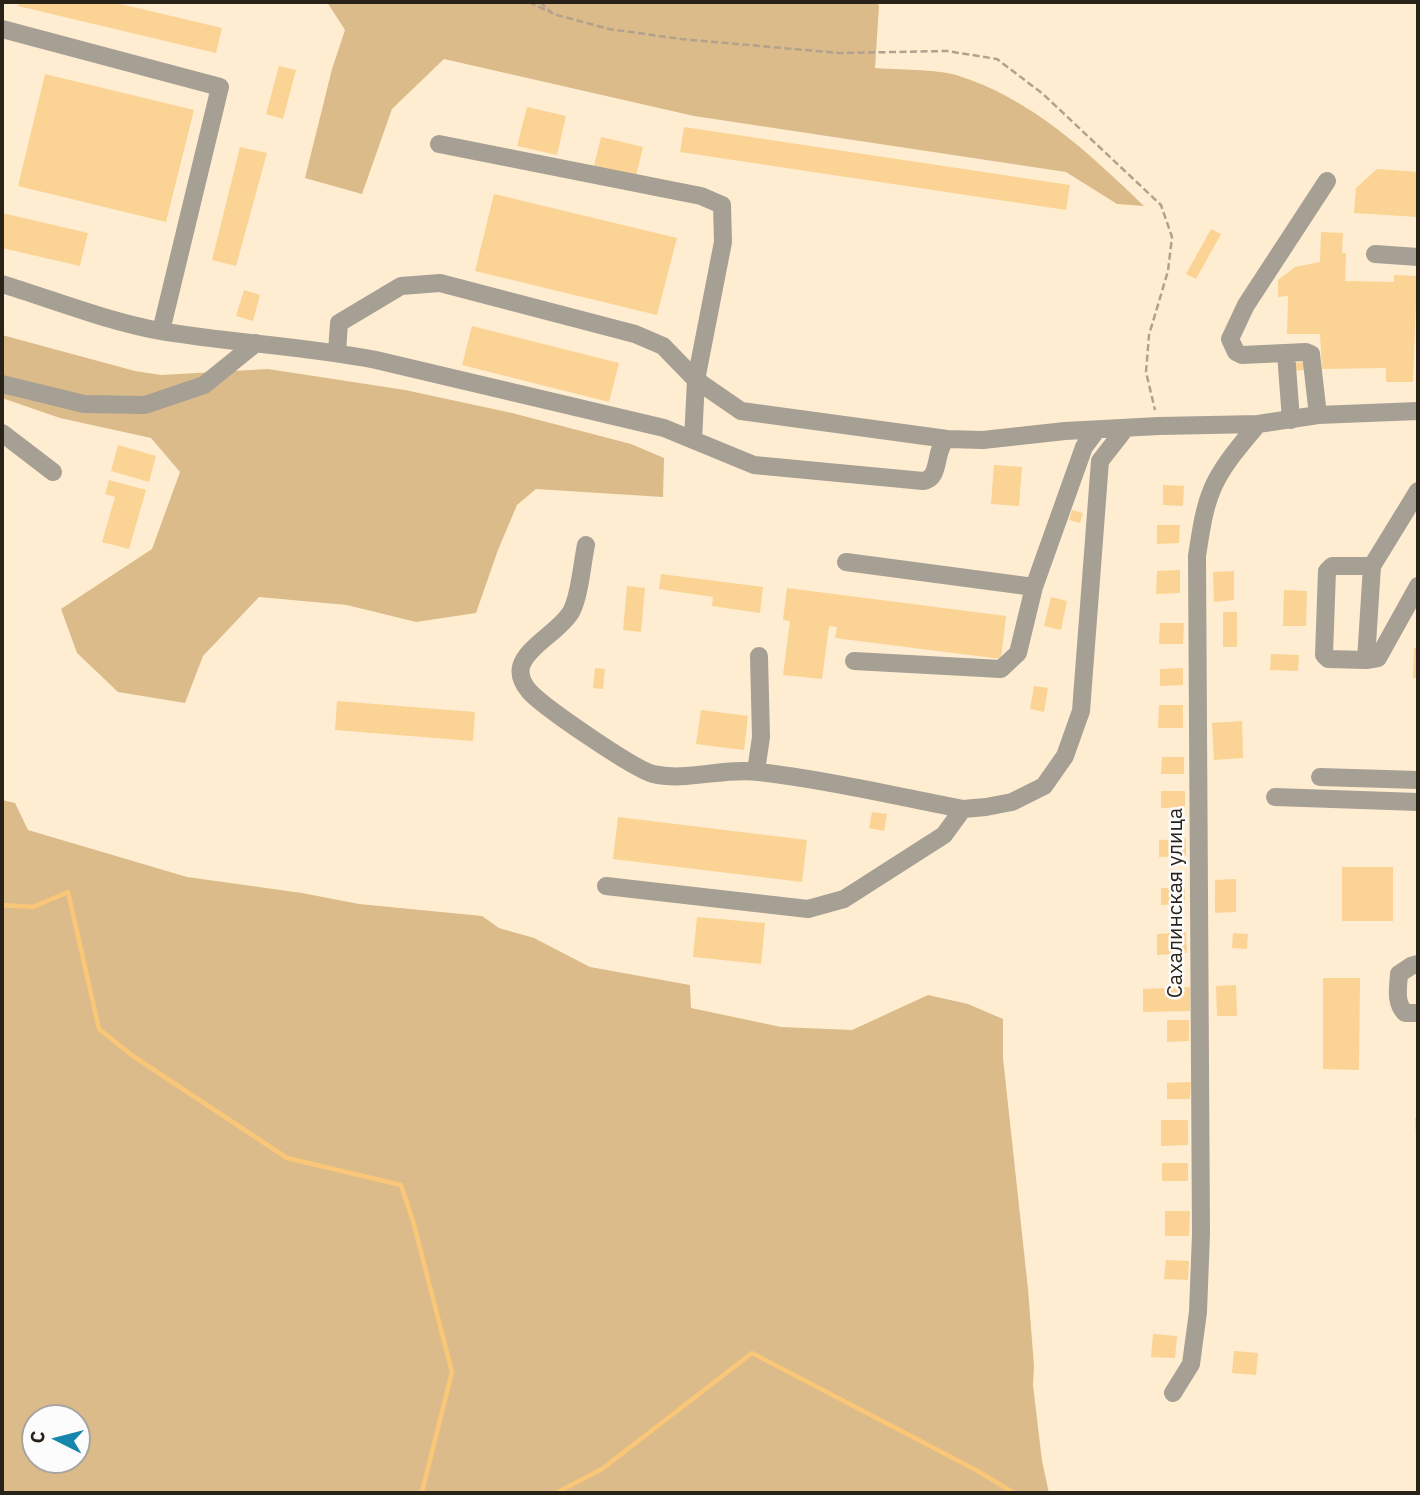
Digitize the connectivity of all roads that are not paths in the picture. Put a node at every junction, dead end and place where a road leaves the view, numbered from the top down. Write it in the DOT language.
graph roads {
  1 [pos="2,29"];
  2 [pos="439,144"];
  3 [pos="1327,181"];
  4 [pos="1375,254"];
  5 [pos="1418,257"];
  6 [pos="2,284"];
  7 [pos="161,331"];
  8 [pos="256,342"];
  9 [pos="337,352"];
  10 [pos="1286,353"];
  11 [pos="696,380"];
  12 [pos="2,384"];
  13 [pos="1418,411"];
  14 [pos="1318,415"];
  15 [pos="1290,420"];
  16 [pos="1258,424"];
  17 [pos="1125,429"];
  18 [pos="1096,430"];
  19 [pos="2,433"];
  20 [pos="947,439"];
  21 [pos="693,440"];
  22 [pos="53,472"];
  23 [pos="1418,491"];
  24 [pos="586,545"];
  25 [pos="846,562"];
  26 [pos="1372,566"];
  27 [pos="1418,586"];
  28 [pos="1034,587"];
  29 [pos="759,656"];
  30 [pos="1366,660"];
  31 [pos="854,661"];
  32 [pos="756,771"];
  33 [pos="1320,778"];
  34 [pos="1418,780"];
  35 [pos="1275,797"];
  36 [pos="1418,802"];
  37 [pos="963,809"];
  38 [pos="606,886"];
  39 [pos="1418,964"];
  40 [pos="1418,1013"];
  41 [pos="1173,1393"];
  1 -- 7 [label="street"];
  2 -- 11 [label="street"];
  3 -- 10 [label="street"];
  4 -- 5 [label="street"];
  6 -- 7 [label="street"];
  7 -- 8 [label="street"];
  8 -- 9 [label="street"];
  8 -- 12 [label="street"];
  9 -- 11 [label="street"];
  9 -- 21 [label="street"];
  10 -- 14 [label="street"];
  10 -- 15 [label="street"];
  11 -- 20 [label="street"];
  11 -- 21 [label="street"];
  13 -- 14 [label="street"];
  14 -- 15 [label="street"];
  15 -- 16 [label="street"];
  16 -- 17 [label="street"];
  16 -- 41 [label="street, Сахалинская улица"];
  17 -- 18 [label="street"];
  17 -- 37 [label="street"];
  18 -- 20 [label="street"];
  18 -- 28 [label="street"];
  19 -- 22 [label="street"];
  20 -- 21 [label="street"];
  23 -- 26 [label="street"];
  24 -- 32 [label="street"];
  25 -- 28 [label="street"];
  26 -- 30 [label="street"];
  26 -- 30 [label="street"];
  27 -- 30 [label="street"];
  28 -- 31 [label="street"];
  29 -- 32 [label="street"];
  32 -- 37 [label="street"];
  33 -- 34 [label="street"];
  35 -- 36 [label="street"];
  37 -- 38 [label="street"];
  39 -- 40 [label="street"];
}
